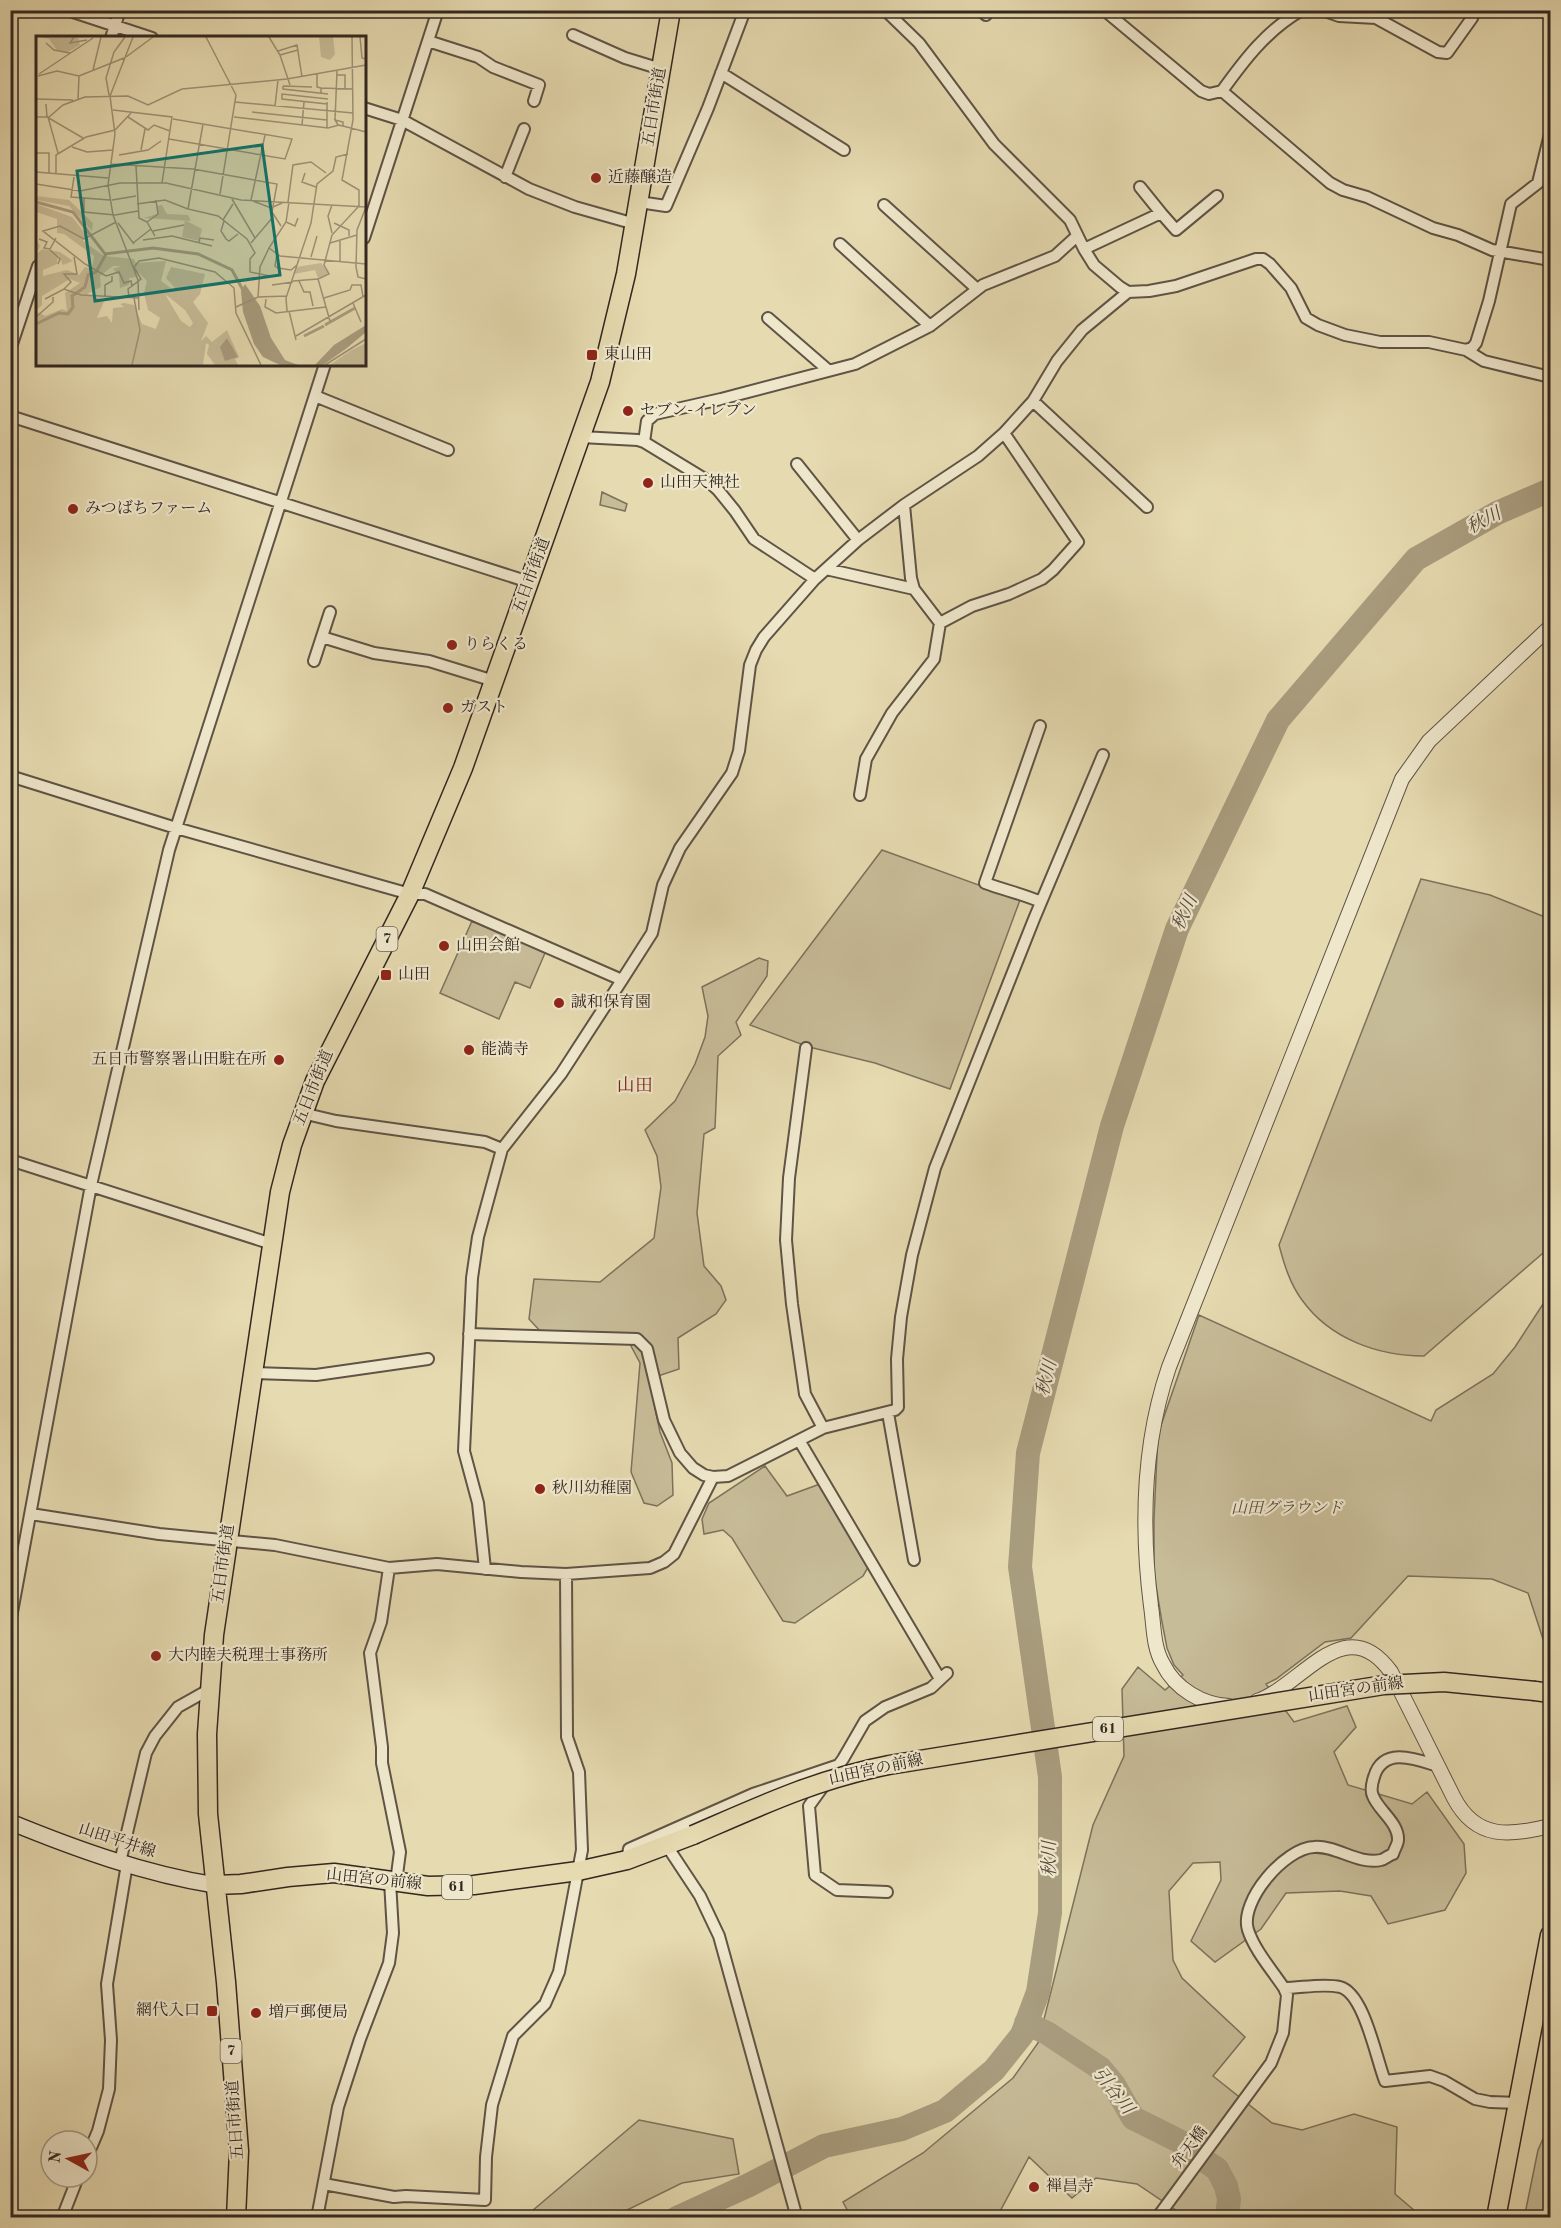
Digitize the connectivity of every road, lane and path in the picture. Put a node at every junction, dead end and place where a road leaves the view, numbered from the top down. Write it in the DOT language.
graph roads {
  1 [pos="67,10"];
  2 [pos="120,10"];
  3 [pos="438,10"];
  4 [pos="671,10"];
  5 [pos="745,10"];
  6 [pos="885,10"];
  7 [pos="1104,10"];
  8 [pos="1302,10"];
  9 [pos="1322,10"];
  10 [pos="1475,10"];
  11 [pos="115,26"];
  12 [pos="573,35"];
  13 [pos="112,36"];
  14 [pos="146,36"];
  15 [pos="428,41"];
  16 [pos="661,69"];
  17 [pos="721,73"];
  18 [pos="1222,91"];
  19 [pos="534,101"];
  20 [pos="366,109"];
  21 [pos="402,120"];
  22 [pos="524,129"];
  23 [pos="1551,135"];
  24 [pos="844,150"];
  25 [pos="505,177"];
  26 [pos="1140,187"];
  27 [pos="1217,196"];
  28 [pos="639,202"];
  29 [pos="884,205"];
  30 [pos="1161,213"];
  31 [pos="635,224"];
  32 [pos="366,232"];
  33 [pos="1077,236"];
  34 [pos="840,244"];
  35 [pos="1084,249"];
  36 [pos="1500,253"];
  37 [pos="1551,260"];
  38 [pos="36,272"];
  39 [pos="977,289"];
  40 [pos="1128,292"];
  41 [pos="768,318"];
  42 [pos="930,326"];
  43 [pos="10,350"];
  44 [pos="1466,350"];
  45 [pos="324,366"];
  46 [pos="828,370"];
  47 [pos="1551,377"];
  48 [pos="315,396"];
  49 [pos="1033,401"];
  50 [pos="10,416"];
  51 [pos="1004,434"];
  52 [pos="581,437"];
  53 [pos="644,442"];
  54 [pos="448,450"];
  55 [pos="797,464"];
  56 [pos="281,502"];
  57 [pos="904,505"];
  58 [pos="1147,507"];
  59 [pos="858,540"];
  60 [pos="826,569"];
  61 [pos="815,579"];
  62 [pos="529,582"];
  63 [pos="914,589"];
  64 [pos="330,612"];
  65 [pos="940,623"];
  66 [pos="1551,627"];
  67 [pos="322,637"];
  68 [pos="314,661"];
  69 [pos="494,681"];
  70 [pos="1040,726"];
  71 [pos="1104,755"];
  72 [pos="10,776"];
  73 [pos="860,795"];
  74 [pos="176,828"];
  75 [pos="410,894"];
  76 [pos="1041,902"];
  77 [pos="622,980"];
  78 [pos="806,1048"];
  79 [pos="303,1113"];
  80 [pos="501,1149"];
  81 [pos="10,1160"];
  82 [pos="91,1185"];
  83 [pos="272,1244"];
  84 [pos="469,1334"];
  85 [pos="428,1359"];
  86 [pos="252,1373"];
  87 [pos="888,1413"];
  88 [pos="823,1428"];
  89 [pos="799,1440"];
  90 [pos="713,1477"];
  91 [pos="31,1514"];
  92 [pos="228,1541"];
  93 [pos="914,1560"];
  94 [pos="389,1568"];
  95 [pos="484,1569"];
  96 [pos="566,1574"];
  97 [pos="10,1623"];
  98 [pos="210,1689"];
  99 [pos="1543,1692"];
  100 [pos="836,1766"];
  101 [pos="1438,1766"];
  102 [pos="10,1822"];
  103 [pos="1551,1826"];
  104 [pos="667,1846"];
  105 [pos="627,1860"];
  106 [pos="124,1863"];
  107 [pos="578,1871"];
  108 [pos="393,1881"];
  109 [pos="215,1885"];
  110 [pos="886,1892"];
  111 [pos="1551,1935"];
  112 [pos="1284,1988"];
  113 [pos="1519,2103"];
  114 [pos="99,2129"];
  115 [pos="324,2184"];
  116 [pos="72,2189"];
  117 [pos="62,2217"];
  118 [pos="236,2217"];
  119 [pos="317,2217"];
  120 [pos="797,2217"];
  121 [pos="1157,2217"];
  122 [pos="1496,2217"];
  1 -- 11 [label="street"];
  2 -- 11 [label="street"];
  3 -- 15 [label="street"];
  4 -- 16 [label="main road, 五日市街道 / 7"];
  5 -- 17 [label="street"];
  6 -- 33 [label="street"];
  7 -- 18 [label="street"];
  8 -- 18 [label="street"];
  9 -- 10 [label="street"];
  11 -- 13 [label="street"];
  11 -- 14 [label="street"];
  12 -- 16 [label="street"];
  15 -- 19 [label="street"];
  15 -- 21 [label="street"];
  16 -- 28 [label="main road, 五日市街道 / 7"];
  17 -- 24 [label="street"];
  17 -- 28 [label="street"];
  18 -- 36 [label="street"];
  20 -- 21 [label="street"];
  21 -- 25 [label="street"];
  21 -- 32 [label="street"];
  22 -- 25 [label="street"];
  23 -- 36 [label="street"];
  25 -- 31 [label="street"];
  26 -- 30 [label="street"];
  27 -- 30 [label="street"];
  28 -- 31 [label="main road, 五日市街道 / 7"];
  29 -- 39 [label="street"];
  30 -- 35 [label="street"];
  31 -- 52 [label="main road, 五日市街道 / 7"];
  33 -- 35 [label="street"];
  33 -- 39 [label="street"];
  34 -- 42 [label="street"];
  35 -- 40 [label="street"];
  36 -- 37 [label="street"];
  36 -- 44 [label="street"];
  38 -- 43 [label="street"];
  39 -- 42 [label="street"];
  40 -- 44 [label="street"];
  40 -- 49 [label="street"];
  41 -- 46 [label="street"];
  42 -- 46 [label="street"];
  44 -- 47 [label="street"];
  45 -- 48 [label="street"];
  46 -- 53 [label="street"];
  48 -- 54 [label="street"];
  48 -- 56 [label="street"];
  49 -- 51 [label="street"];
  49 -- 58 [label="street"];
  50 -- 56 [label="street"];
  51 -- 57 [label="street"];
  51 -- 65 [label="street"];
  52 -- 53 [label="street"];
  52 -- 62 [label="main road, 五日市街道 / 7"];
  53 -- 61 [label="street"];
  55 -- 59 [label="street"];
  56 -- 62 [label="street"];
  56 -- 74 [label="street"];
  57 -- 59 [label="street"];
  57 -- 63 [label="street"];
  59 -- 60 [label="street"];
  60 -- 61 [label="street"];
  60 -- 63 [label="street"];
  61 -- 77 [label="street"];
  62 -- 69 [label="main road, 五日市街道 / 7"];
  63 -- 65 [label="street"];
  64 -- 67 [label="street"];
  65 -- 73 [label="street"];
  66 -- 101 [label="street"];
  67 -- 68 [label="street"];
  67 -- 69 [label="street"];
  69 -- 75 [label="main road, 五日市街道 / 7"];
  70 -- 76 [label="street"];
  71 -- 76 [label="street"];
  72 -- 74 [label="street"];
  74 -- 75 [label="street"];
  74 -- 82 [label="street"];
  75 -- 77 [label="street"];
  75 -- 79 [label="main road, 五日市街道 / 7"];
  76 -- 87 [label="street"];
  77 -- 80 [label="street"];
  78 -- 88 [label="street"];
  79 -- 80 [label="street"];
  79 -- 83 [label="main road, 五日市街道 / 7"];
  80 -- 84 [label="street"];
  81 -- 82 [label="street"];
  82 -- 83 [label="street"];
  82 -- 91 [label="street"];
  83 -- 86 [label="main road, 五日市街道 / 7"];
  84 -- 90 [label="street"];
  84 -- 95 [label="street"];
  85 -- 86 [label="street"];
  86 -- 92 [label="main road, 五日市街道 / 7"];
  87 -- 88 [label="street"];
  87 -- 93 [label="street"];
  88 -- 89 [label="street"];
  89 -- 90 [label="street"];
  89 -- 100 [label="street"];
  90 -- 96 [label="street"];
  91 -- 92 [label="street"];
  91 -- 97 [label="street"];
  92 -- 94 [label="street"];
  92 -- 98 [label="main road, 五日市街道 / 7"];
  94 -- 95 [label="street"];
  94 -- 108 [label="street"];
  95 -- 96 [label="street"];
  96 -- 107 [label="street"];
  98 -- 106 [label="street"];
  98 -- 109 [label="main road, 五日市街道 / 7"];
  99 -- 104 [label="main road, 山田宮の前線 / 61, bridge"];
  100 -- 105 [label="street"];
  100 -- 110 [label="street"];
  101 -- 103 [label="street"];
  101 -- 112 [label="street"];
  102 -- 106 [label="main road, 山田平井線"];
  104 -- 105 [label="main road, 山田宮の前線 / 61"];
  104 -- 120 [label="street"];
  105 -- 107 [label="main road, 山田宮の前線 / 61"];
  106 -- 109 [label="main road, 山田平井線"];
  106 -- 114 [label="street"];
  107 -- 108 [label="main road, 山田宮の前線 / 61"];
  107 -- 115 [label="street"];
  108 -- 109 [label="main road, 山田宮の前線 / 61"];
  108 -- 115 [label="street"];
  109 -- 118 [label="main road, 五日市街道 / 7"];
  111 -- 113 [label="main road"];
  112 -- 113 [label="street"];
  112 -- 121 [label="street, 弁天橋"];
  113 -- 122 [label="main road"];
  115 -- 119 [label="street"];
  116 -- 117 [label="street"];
}
